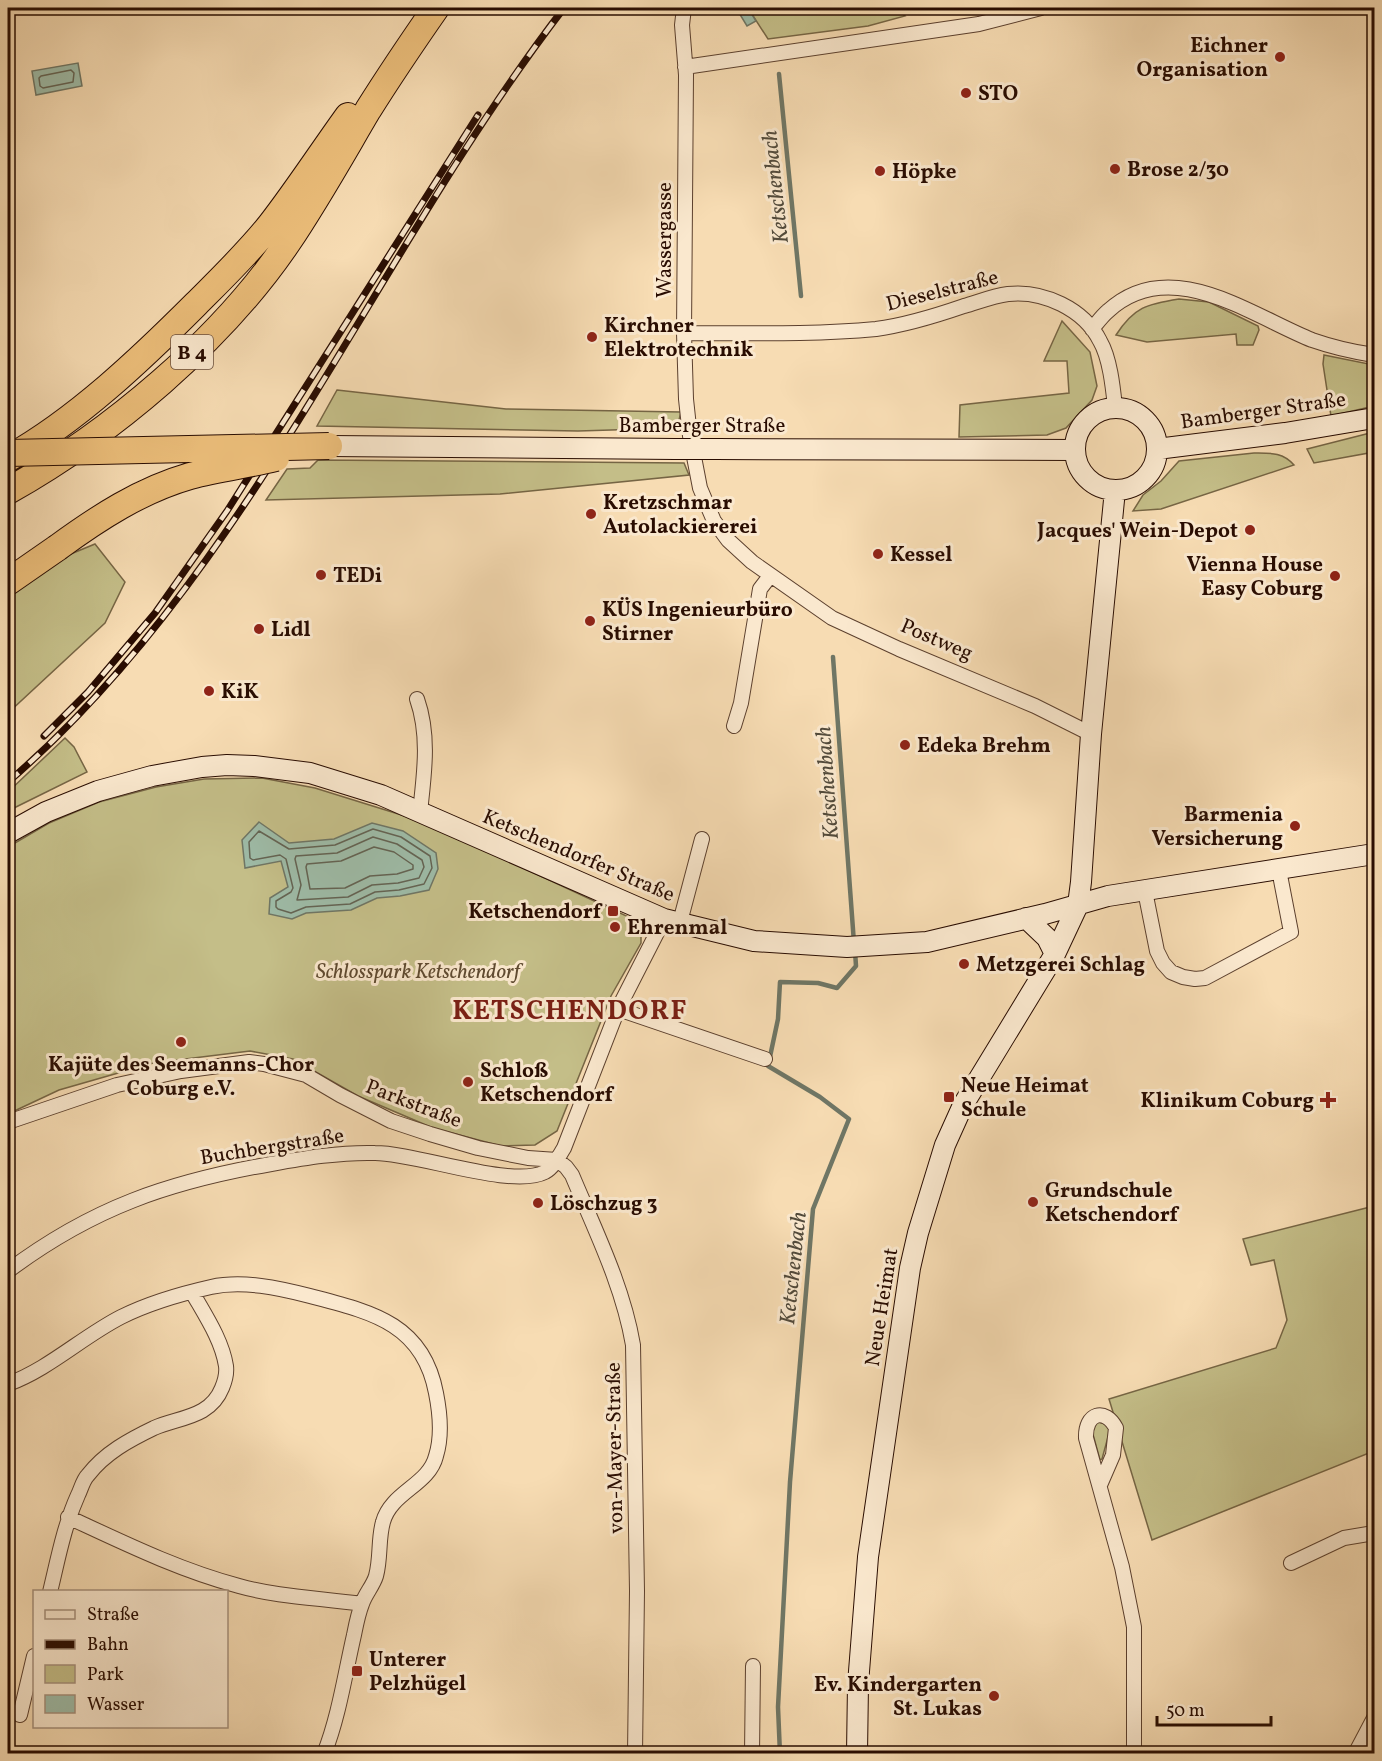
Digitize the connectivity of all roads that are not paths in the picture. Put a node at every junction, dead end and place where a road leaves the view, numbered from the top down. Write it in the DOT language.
graph roads {
  1 [pos="429,8"];
  2 [pos="436,8"];
  3 [pos="684,8"];
  4 [pos="1041,8"];
  5 [pos="685,67"];
  6 [pos="1092,329"];
  7 [pos="684,333"];
  8 [pos="1374,355"];
  9 [pos="1115,407"];
  10 [pos="1374,418"];
  11 [pos="329,446"];
  12 [pos="1157,448"];
  13 [pos="1074,450"];
  14 [pos="8,453"];
  15 [pos="8,459"];
  16 [pos="1115,490"];
  17 [pos="8,491"];
  18 [pos="770,576"];
  19 [pos="8,582"];
  20 [pos="417,699"];
  21 [pos="734,726"];
  22 [pos="1091,734"];
  23 [pos="420,812"];
  24 [pos="8,833"];
  25 [pos="702,839"];
  26 [pos="1374,854"];
  27 [pos="1279,870"];
  28 [pos="1145,891"];
  29 [pos="1078,906"];
  30 [pos="1026,918"];
  31 [pos="672,921"];
  32 [pos="1055,954"];
  33 [pos="618,1009"];
  34 [pos="765,1059"];
  35 [pos="8,1122"];
  36 [pos="557,1160"];
  37 [pos="8,1271"];
  38 [pos="192,1292"];
  39 [pos="8,1384"];
  40 [pos="1100,1485"];
  41 [pos="68,1517"];
  42 [pos="1374,1533"];
  43 [pos="1291,1563"];
  44 [pos="209,1578"];
  45 [pos="50,1590"];
  46 [pos="205,1590"];
  47 [pos="362,1604"];
  48 [pos="33,1660"];
  49 [pos="753,1666"];
  50 [pos="20,1715"];
  51 [pos="1374,1718"];
  52 [pos="324,1754"];
  53 [pos="635,1754"];
  54 [pos="752,1754"];
  55 [pos="856,1754"];
  56 [pos="1134,1754"];
  57 [pos="1355,1754"];
  1 -- 15 [label="highway, B 4"];
  2 -- 17 [label="highway, B 4"];
  3 -- 5 [label="street, Wassergasse"];
  4 -- 5 [label="street"];
  5 -- 7 [label="street, Wassergasse"];
  6 -- 7 [label="street, Dieselstraße"];
  6 -- 8 [label="street"];
  6 -- 9 [label="street, Dieselstraße"];
  7 -- 18 [label="street, Wassergasse"];
  9 -- 12 [label="street, Bamberger Straße"];
  9 -- 13 [label="street"];
  10 -- 12 [label="street, Bamberger Straße"];
  11 -- 13 [label="street, Bamberger Straße, bridge"];
  11 -- 14 [label="highway, bridge"];
  11 -- 19 [label="highway, bridge"];
  12 -- 16 [label="street, Bamberger Straße"];
  13 -- 16 [label="street"];
  16 -- 22 [label="street"];
  18 -- 21 [label="street"];
  18 -- 22 [label="street, Postweg"];
  20 -- 23 [label="street"];
  22 -- 29 [label="street"];
  23 -- 24 [label="street, Ketschendorfer Straße"];
  23 -- 31 [label="street, Ketschendorfer Straße"];
  25 -- 31 [label="street"];
  26 -- 27 [label="street, Ketschendorfer Straße"];
  27 -- 28 [label="street, Ketschendorfer Straße"];
  27 -- 28 [label="street"];
  28 -- 29 [label="street, Ketschendorfer Straße"];
  29 -- 30 [label="street, Ketschendorfer Straße"];
  29 -- 32 [label="street, Neue Heimat"];
  30 -- 31 [label="street, Ketschendorfer Straße"];
  30 -- 32 [label="street"];
  31 -- 33 [label="street"];
  32 -- 55 [label="street, Neue Heimat"];
  33 -- 34 [label="street"];
  33 -- 36 [label="street"];
  35 -- 36 [label="street, Parkstraße"];
  36 -- 37 [label="street, Buchbergstraße"];
  36 -- 53 [label="street, von-Mayer-Straße"];
  38 -- 39 [label="street"];
  38 -- 41 [label="street"];
  38 -- 47 [label="street"];
  40 -- 56 [label="street"];
  41 -- 44 [label="street"];
  41 -- 45 [label="street"];
  42 -- 43 [label="street"];
  44 -- 46 [label="street"];
  44 -- 47 [label="street"];
  47 -- 52 [label="street"];
  48 -- 50 [label="street"];
  49 -- 54 [label="street"];
  51 -- 57 [label="street"];
}
